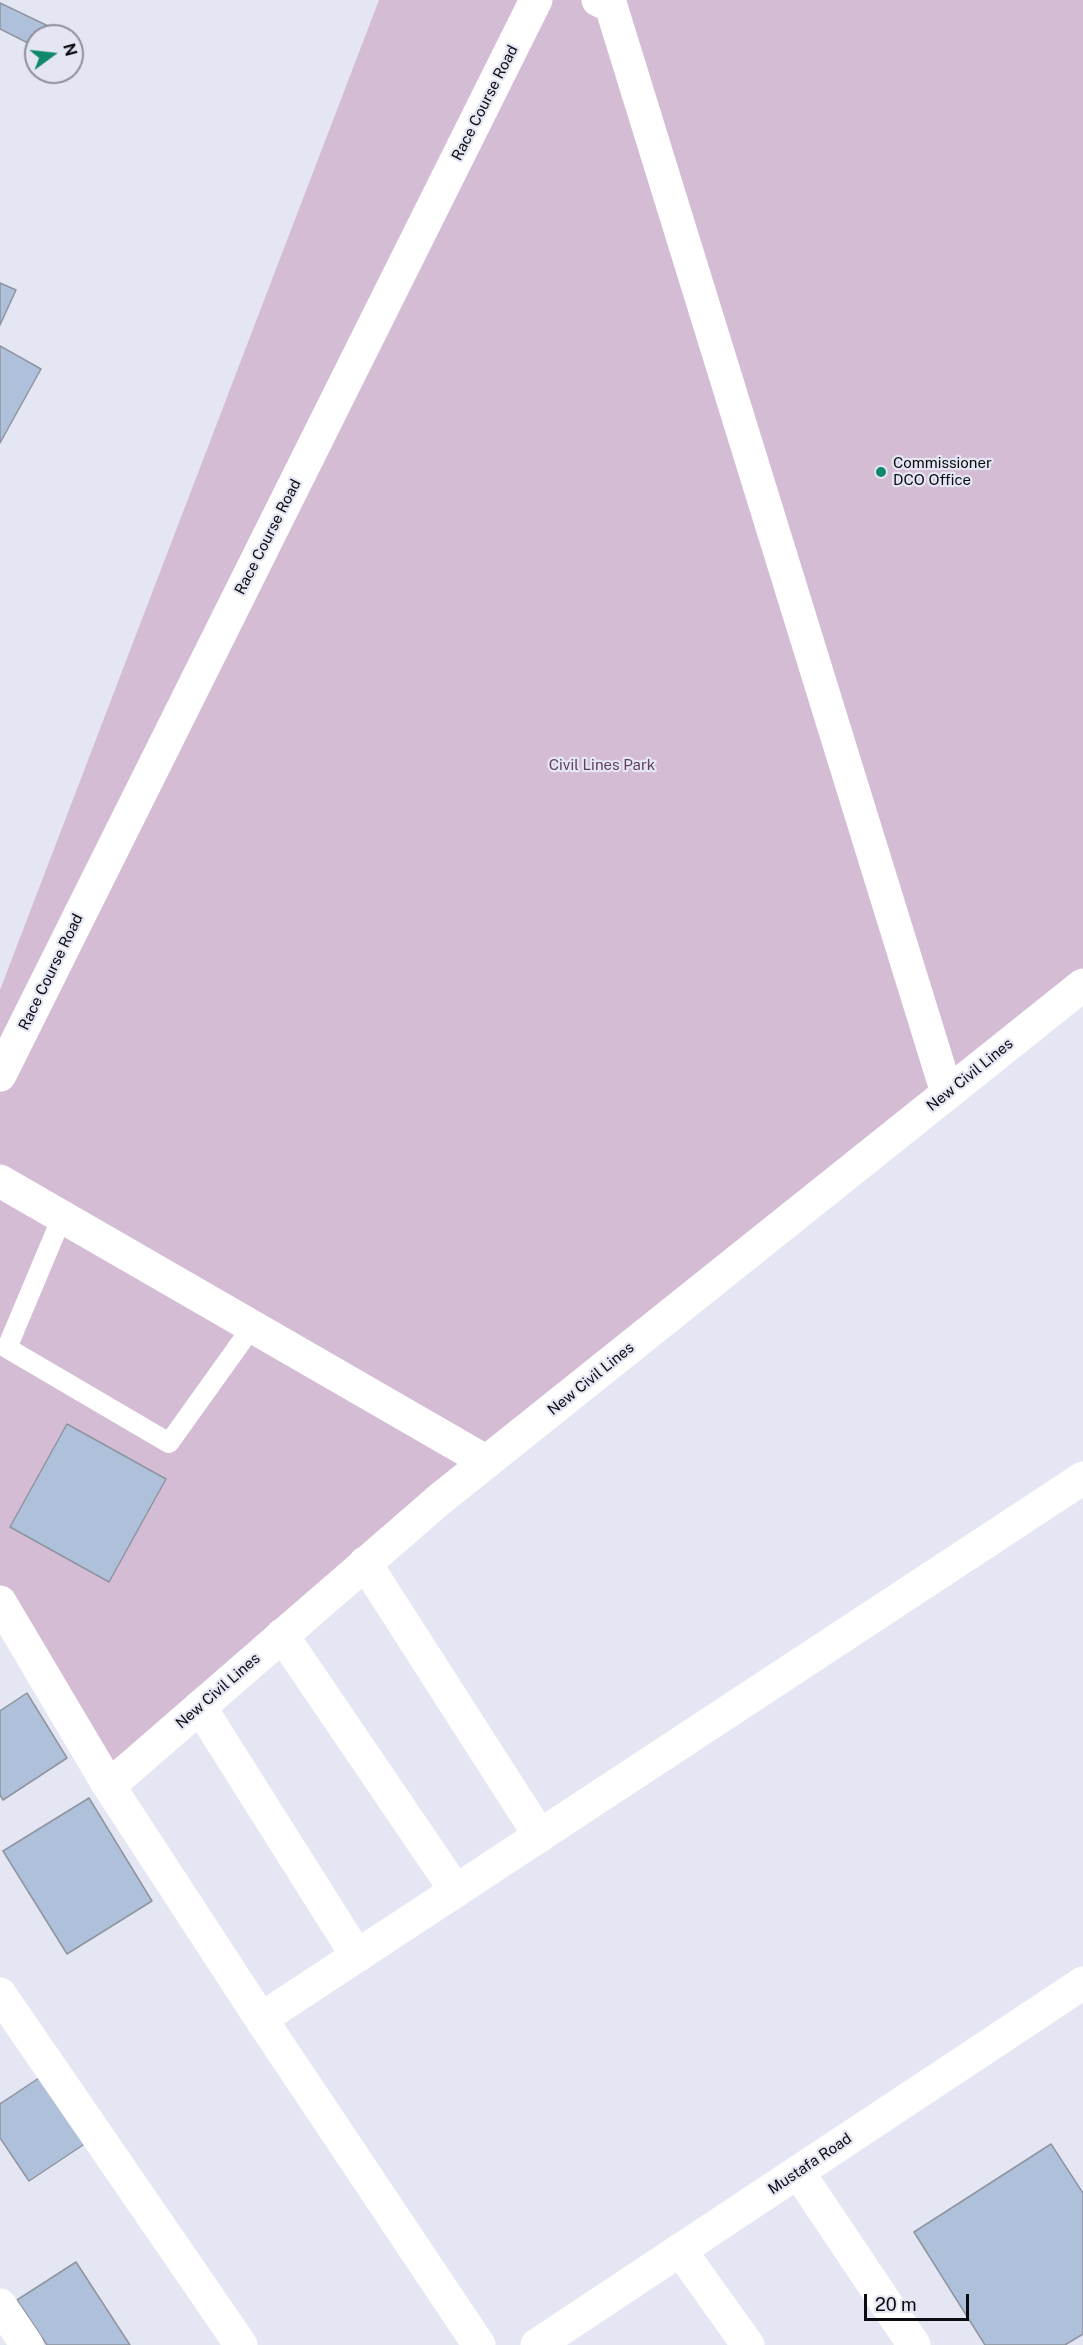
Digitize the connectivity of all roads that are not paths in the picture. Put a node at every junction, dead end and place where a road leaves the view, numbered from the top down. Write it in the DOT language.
graph roads {
  1 [pos="536,0"];
  2 [pos="598,0"];
  3 [pos="1083,985"];
  4 [pos="0,1075"];
  5 [pos="947,1093"];
  6 [pos="0,1180"];
  7 [pos="62,1216"];
  8 [pos="252,1327"];
  9 [pos="487,1462"];
  10 [pos="1083,1478"];
  11 [pos="365,1563"];
  12 [pos="0,1602"];
  13 [pos="282,1635"];
  14 [pos="200,1707"];
  15 [pos="109,1786"];
  16 [pos="540,1836"];
  17 [pos="456,1891"];
  18 [pos="357,1956"];
  19 [pos="1083,1983"];
  20 [pos="0,1994"];
  21 [pos="261,2019"];
  22 [pos="798,2172"];
  23 [pos="680,2250"];
  24 [pos="0,2305"];
  25 [pos="27,2345"];
  26 [pos="241,2345"];
  27 [pos="479,2345"];
  28 [pos="537,2345"];
  29 [pos="748,2345"];
  30 [pos="914,2345"];
  1 -- 4 [label="street, Race Course Road"];
  2 -- 5 [label="street"];
  3 -- 5 [label="street, New Civil Lines"];
  5 -- 9 [label="street, New Civil Lines"];
  6 -- 7 [label="street"];
  7 -- 8 [label="street"];
  7 -- 8 [label="lane"];
  8 -- 9 [label="street"];
  9 -- 11 [label="street, New Civil Lines"];
  10 -- 16 [label="street"];
  11 -- 13 [label="street, New Civil Lines"];
  11 -- 16 [label="street"];
  12 -- 15 [label="street"];
  13 -- 14 [label="street, New Civil Lines"];
  13 -- 17 [label="street"];
  14 -- 15 [label="street, New Civil Lines"];
  14 -- 18 [label="street"];
  15 -- 21 [label="street"];
  16 -- 17 [label="street"];
  17 -- 18 [label="street"];
  18 -- 21 [label="street"];
  19 -- 22 [label="street, Mustafa Road"];
  20 -- 26 [label="street"];
  21 -- 27 [label="street"];
  22 -- 23 [label="street, Mustafa Road"];
  22 -- 30 [label="street"];
  23 -- 28 [label="street, Mustafa Road"];
  23 -- 29 [label="street"];
  24 -- 25 [label="street"];
}
